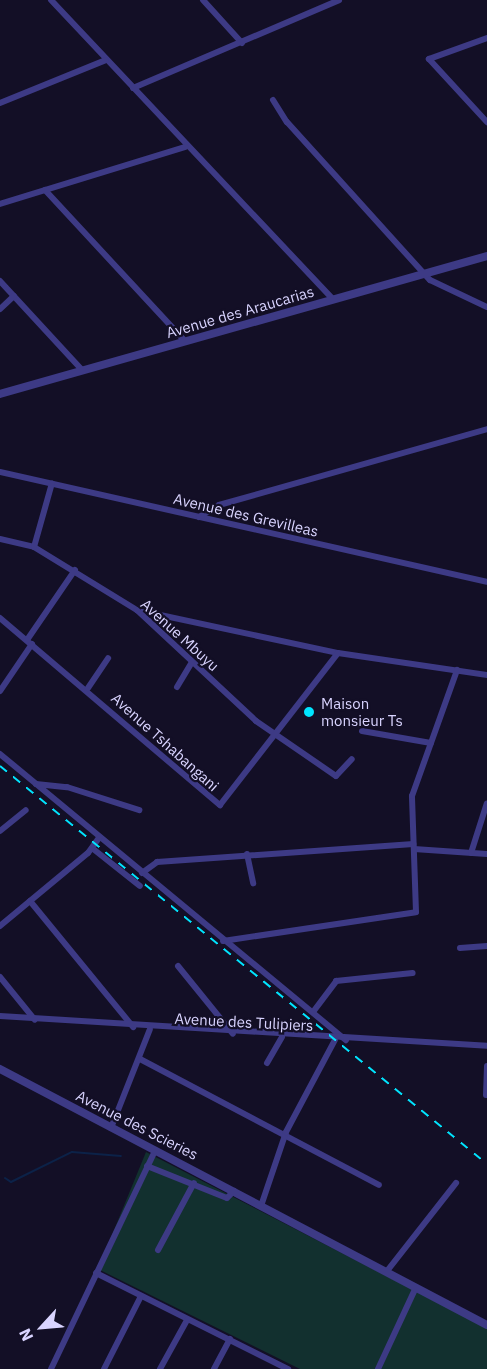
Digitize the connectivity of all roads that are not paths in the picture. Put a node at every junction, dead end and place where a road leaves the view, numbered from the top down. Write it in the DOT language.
graph roads {
  1 [pos="51,0"];
  2 [pos="203,0"];
  3 [pos="339,0"];
  4 [pos="487,38"];
  5 [pos="242,42"];
  6 [pos="106,60"];
  7 [pos="133,88"];
  8 [pos="273,100"];
  9 [pos="0,103"];
  10 [pos="486,119"];
  11 [pos="185,147"];
  12 [pos="45,190"];
  13 [pos="0,204"];
  14 [pos="487,255"];
  15 [pos="425,273"];
  16 [pos="0,281"];
  17 [pos="14,296"];
  18 [pos="333,299"];
  19 [pos="487,307"];
  20 [pos="0,309"];
  21 [pos="185,341"];
  22 [pos="82,370"];
  23 [pos="0,394"];
  24 [pos="487,429"];
  25 [pos="0,472"];
  26 [pos="52,483"];
  27 [pos="199,517"];
  28 [pos="0,538"];
  29 [pos="34,547"];
  30 [pos="75,570"];
  31 [pos="487,582"];
  32 [pos="137,610"];
  33 [pos="0,618"];
  34 [pos="29,642"];
  35 [pos="338,652"];
  36 [pos="108,658"];
  37 [pos="192,662"];
  38 [pos="457,670"];
  39 [pos="487,675"];
  40 [pos="177,687"];
  41 [pos="88,688"];
  42 [pos="0,691"];
  43 [pos="362,731"];
  44 [pos="276,736"];
  45 [pos="431,743"];
  46 [pos="0,754"];
  47 [pos="352,759"];
  48 [pos="35,784"];
  49 [pos="487,803"];
  50 [pos="27,810"];
  51 [pos="139,810"];
  52 [pos="0,831"];
  53 [pos="99,838"];
  54 [pos="413,846"];
  55 [pos="92,848"];
  56 [pos="471,853"];
  57 [pos="247,854"];
  58 [pos="487,854"];
  59 [pos="142,873"];
  60 [pos="253,883"];
  61 [pos="140,886"];
  62 [pos="30,901"];
  63 [pos="0,926"];
  64 [pos="223,940"];
  65 [pos="487,946"];
  66 [pos="460,948"];
  67 [pos="178,966"];
  68 [pos="413,973"];
  69 [pos="0,977"];
  70 [pos="313,1012"];
  71 [pos="0,1016"];
  72 [pos="35,1020"];
  73 [pos="133,1027"];
  74 [pos="150,1029"];
  75 [pos="233,1034"];
  76 [pos="282,1037"];
  77 [pos="335,1040"];
  78 [pos="347,1041"];
  79 [pos="487,1046"];
  80 [pos="140,1059"];
  81 [pos="267,1063"];
  82 [pos="487,1066"];
  83 [pos="0,1069"];
  84 [pos="486,1095"];
  85 [pos="111,1128"];
  86 [pos="286,1132"];
  87 [pos="155,1151"];
  88 [pos="147,1166"];
  89 [pos="194,1183"];
  90 [pos="456,1183"];
  91 [pos="379,1185"];
  92 [pos="234,1191"];
  93 [pos="261,1206"];
  94 [pos="158,1250"];
  95 [pos="387,1271"];
  96 [pos="96,1273"];
  97 [pos="416,1287"];
  98 [pos="141,1296"];
  99 [pos="187,1320"];
  100 [pos="487,1325"];
  101 [pos="230,1339"];
  102 [pos="273,1361"];
  103 [pos="53,1368"];
  104 [pos="104,1369"];
  105 [pos="160,1369"];
  106 [pos="214,1369"];
  107 [pos="269,1369"];
  108 [pos="288,1369"];
  109 [pos="378,1369"];
  1 -- 6 [label="street"];
  2 -- 5 [label="street"];
  3 -- 5 [label="street"];
  4 -- 10 [label="street"];
  5 -- 7 [label="street"];
  6 -- 7 [label="street"];
  6 -- 9 [label="street"];
  7 -- 11 [label="street"];
  8 -- 15 [label="street"];
  11 -- 12 [label="street"];
  11 -- 18 [label="street"];
  12 -- 13 [label="street"];
  12 -- 21 [label="street"];
  14 -- 15 [label="street, Avenue des Araucarias"];
  15 -- 18 [label="street, Avenue des Araucarias"];
  15 -- 19 [label="street"];
  16 -- 17 [label="street"];
  17 -- 20 [label="street"];
  17 -- 22 [label="street"];
  18 -- 21 [label="street, Avenue des Araucarias"];
  21 -- 22 [label="street, Avenue des Araucarias"];
  22 -- 23 [label="street, Avenue des Araucarias"];
  24 -- 27 [label="street"];
  25 -- 26 [label="street, Avenue des Grevilleas"];
  26 -- 27 [label="street, Avenue des Grevilleas"];
  26 -- 29 [label="street"];
  27 -- 31 [label="street, Avenue des Grevilleas"];
  28 -- 29 [label="street, Avenue Mbuyu"];
  29 -- 30 [label="street, Avenue Mbuyu"];
  30 -- 32 [label="street, Avenue Mbuyu"];
  30 -- 34 [label="street"];
  32 -- 35 [label="street"];
  32 -- 37 [label="street, Avenue Mbuyu"];
  33 -- 34 [label="street, Avenue Tshabangani"];
  34 -- 41 [label="street, Avenue Tshabangani"];
  34 -- 42 [label="street"];
  35 -- 38 [label="street"];
  35 -- 44 [label="street, Avenue Tshabangani"];
  36 -- 41 [label="street"];
  37 -- 40 [label="street"];
  37 -- 44 [label="street, Avenue Mbuyu"];
  38 -- 39 [label="street"];
  38 -- 45 [label="street"];
  41 -- 44 [label="street, Avenue Tshabangani"];
  43 -- 45 [label="street"];
  44 -- 47 [label="street, Avenue Mbuyu"];
  45 -- 54 [label="street"];
  46 -- 48 [label="street"];
  48 -- 51 [label="street"];
  48 -- 53 [label="street"];
  49 -- 56 [label="street"];
  50 -- 52 [label="street"];
  53 -- 55 [label="street"];
  53 -- 59 [label="street"];
  54 -- 56 [label="street"];
  54 -- 57 [label="street"];
  54 -- 64 [label="street"];
  55 -- 61 [label="street"];
  55 -- 62 [label="street"];
  56 -- 58 [label="street"];
  57 -- 59 [label="street"];
  57 -- 60 [label="street"];
  59 -- 64 [label="street"];
  62 -- 63 [label="street"];
  62 -- 73 [label="street"];
  64 -- 70 [label="street"];
  65 -- 66 [label="street"];
  67 -- 75 [label="street"];
  68 -- 70 [label="street"];
  69 -- 72 [label="street"];
  70 -- 78 [label="street"];
  71 -- 72 [label="street, Avenue des Tulipiers"];
  72 -- 73 [label="street, Avenue des Tulipiers"];
  73 -- 74 [label="street, Avenue des Tulipiers"];
  74 -- 75 [label="street, Avenue des Tulipiers"];
  74 -- 80 [label="street"];
  75 -- 76 [label="street, Avenue des Tulipiers"];
  76 -- 77 [label="street, Avenue des Tulipiers"];
  76 -- 81 [label="street"];
  77 -- 78 [label="street, Avenue des Tulipiers"];
  77 -- 86 [label="street"];
  78 -- 79 [label="street, Avenue des Tulipiers"];
  80 -- 85 [label="street"];
  80 -- 86 [label="street"];
  82 -- 84 [label="street"];
  83 -- 85 [label="street, Avenue des Scieries"];
  85 -- 87 [label="street, Avenue des Scieries"];
  86 -- 91 [label="street"];
  86 -- 93 [label="street"];
  87 -- 88 [label="street"];
  87 -- 92 [label="street, Avenue des Scieries"];
  88 -- 89 [label="street"];
  88 -- 96 [label="street"];
  89 -- 92 [label="street"];
  89 -- 94 [label="street"];
  90 -- 95 [label="street"];
  92 -- 93 [label="street, Avenue des Scieries"];
  93 -- 95 [label="street, Avenue des Scieries"];
  95 -- 97 [label="street, Avenue des Scieries"];
  96 -- 98 [label="street"];
  96 -- 103 [label="street"];
  97 -- 100 [label="street, Avenue des Scieries"];
  97 -- 109 [label="street"];
  98 -- 99 [label="street"];
  98 -- 104 [label="street"];
  99 -- 101 [label="street"];
  99 -- 105 [label="street"];
  101 -- 102 [label="street"];
  101 -- 106 [label="street"];
  102 -- 107 [label="street"];
  102 -- 108 [label="street"];
}
